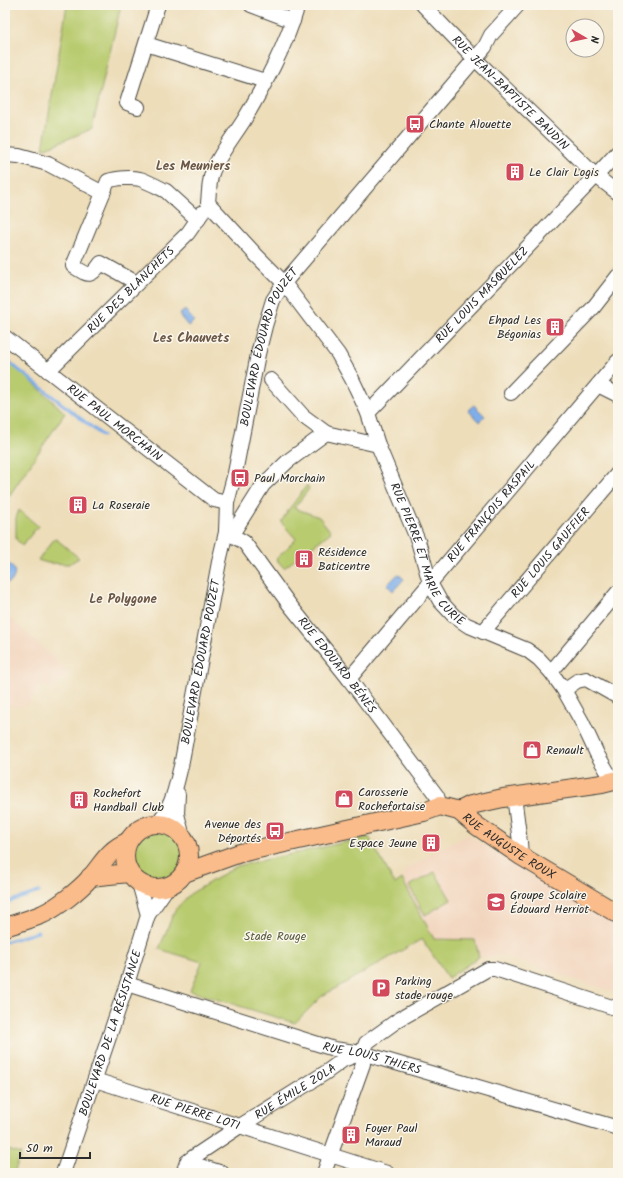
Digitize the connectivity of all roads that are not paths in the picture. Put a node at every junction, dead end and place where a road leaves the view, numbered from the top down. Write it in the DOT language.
graph roads {
  1 [pos="158,5"];
  2 [pos="252,5"];
  3 [pos="298,5"];
  4 [pos="423,5"];
  5 [pos="518,5"];
  6 [pos="293,22"];
  7 [pos="146,44"];
  8 [pos="475,58"];
  9 [pos="265,81"];
  10 [pos="138,107"];
  11 [pos="618,152"];
  12 [pos="5,155"];
  13 [pos="596,176"];
  14 [pos="103,193"];
  15 [pos="618,193"];
  16 [pos="208,203"];
  17 [pos="198,220"];
  18 [pos="618,276"];
  19 [pos="137,283"];
  20 [pos="284,283"];
  21 [pos="5,337"];
  22 [pos="618,361"];
  23 [pos="48,371"];
  24 [pos="271,380"];
  25 [pos="598,385"];
  26 [pos="511,393"];
  27 [pos="618,395"];
  28 [pos="368,413"];
  29 [pos="326,433"];
  30 [pos="378,445"];
  31 [pos="618,473"];
  32 [pos="227,503"];
  33 [pos="226,532"];
  34 [pos="430,583"];
  35 [pos="618,592"];
  36 [pos="483,632"];
  37 [pos="551,672"];
  38 [pos="349,679"];
  39 [pos="564,690"];
  40 [pos="618,697"];
  41 [pos="181,766"];
  42 [pos="618,781"];
  43 [pos="514,796"];
  44 [pos="440,806"];
  45 [pos="459,811"];
  46 [pos="156,824"];
  47 [pos="127,842"];
  48 [pos="185,842"];
  49 [pos="240,853"];
  50 [pos="521,856"];
  51 [pos="184,873"];
  52 [pos="90,877"];
  53 [pos="134,878"];
  54 [pos="166,886"];
  55 [pos="618,914"];
  56 [pos="148,915"];
  57 [pos="5,927"];
  58 [pos="127,984"];
  59 [pos="618,1009"];
  60 [pos="362,1052"];
  61 [pos="95,1080"];
  62 [pos="240,1126"];
  63 [pos="618,1128"];
  64 [pos="330,1155"];
  65 [pos="185,1167"];
  66 [pos="63,1173"];
  67 [pos="222,1173"];
  68 [pos="324,1173"];
  69 [pos="387,1173"];
  1 -- 7 [label="street"];
  2 -- 6 [label="street"];
  3 -- 6 [label="street"];
  4 -- 8 [label="street, RUE JEAN-BAPTISTE BAUDIN"];
  5 -- 8 [label="street, BOULEVARD ÉDOUARD POUZET"];
  6 -- 9 [label="street"];
  7 -- 9 [label="street"];
  7 -- 10 [label="street"];
  8 -- 13 [label="street, RUE JEAN-BAPTISTE BAUDIN"];
  8 -- 20 [label="street, BOULEVARD ÉDOUARD POUZET"];
  9 -- 16 [label="street"];
  11 -- 13 [label="street, RUE LOUIS MASQUELEZ"];
  12 -- 14 [label="street"];
  13 -- 15 [label="street, RUE JEAN-BAPTISTE BAUDIN"];
  13 -- 28 [label="street, RUE LOUIS MASQUELEZ"];
  14 -- 17 [label="street"];
  14 -- 19 [label="street"];
  16 -- 17 [label="street, RUE DES BLANCHETS"];
  16 -- 20 [label="street, RUE PIERRE ET MARIE CURIE"];
  17 -- 19 [label="street, RUE DES BLANCHETS"];
  18 -- 26 [label="street"];
  19 -- 23 [label="street, RUE DES BLANCHETS"];
  20 -- 28 [label="street, RUE PIERRE ET MARIE CURIE"];
  20 -- 32 [label="street, BOULEVARD ÉDOUARD POUZET"];
  21 -- 23 [label="street, RUE PAUL MORCHAIN"];
  22 -- 25 [label="street, RUE FRANÇOIS RASPAIL"];
  23 -- 32 [label="street, RUE PAUL MORCHAIN"];
  24 -- 29 [label="street"];
  25 -- 27 [label="street"];
  25 -- 34 [label="street, RUE FRANÇOIS RASPAIL"];
  28 -- 30 [label="street, RUE PIERRE ET MARIE CURIE"];
  29 -- 30 [label="street"];
  29 -- 33 [label="street"];
  30 -- 34 [label="street, RUE PIERRE ET MARIE CURIE"];
  31 -- 36 [label="street, RUE LOUIS GAUFFIER"];
  32 -- 33 [label="street, BOULEVARD ÉDOUARD POUZET"];
  33 -- 38 [label="street, RUE EDOUARD BÉNÈS"];
  33 -- 41 [label="street, BOULEVARD ÉDOUARD POUZET"];
  34 -- 36 [label="street, RUE PIERRE ET MARIE CURIE"];
  34 -- 38 [label="street, RUE FRANÇOIS RASPAIL"];
  35 -- 37 [label="street"];
  36 -- 37 [label="street, RUE PIERRE ET MARIE CURIE"];
  37 -- 39 [label="street, RUE PIERRE ET MARIE CURIE"];
  38 -- 44 [label="street, RUE EDOUARD BÉNÈS"];
  39 -- 40 [label="street"];
  39 -- 42 [label="street, RUE PIERRE ET MARIE CURIE"];
  41 -- 46 [label="street, BOULEVARD ÉDOUARD POUZET"];
  41 -- 48 [label="street, BOULEVARD ÉDOUARD POUZET"];
  42 -- 43 [label="main road"];
  43 -- 45 [label="main road"];
  43 -- 50 [label="street"];
  44 -- 45 [label="main road, RUE AUGUSTE ROUX"];
  44 -- 49 [label="main road"];
  45 -- 50 [label="main road, RUE AUGUSTE ROUX"];
  46 -- 47 [label="main road"];
  46 -- 48 [label="main road"];
  47 -- 52 [label="main road"];
  47 -- 53 [label="main road"];
  48 -- 49 [label="main road"];
  48 -- 51 [label="main road"];
  49 -- 51 [label="main road"];
  50 -- 55 [label="main road, RUE AUGUSTE ROUX"];
  51 -- 54 [label="main road"];
  52 -- 53 [label="main road"];
  52 -- 57 [label="main road"];
  53 -- 54 [label="main road"];
  53 -- 56 [label="street"];
  54 -- 56 [label="street, BOULEVARD DE LA RÉSISTANCE"];
  56 -- 58 [label="street, BOULEVARD DE LA RÉSISTANCE"];
  58 -- 60 [label="street, RUE LOUIS THIERS"];
  58 -- 61 [label="street, BOULEVARD DE LA RÉSISTANCE"];
  59 -- 60 [label="street, RUE ÉMILE ZOLA"];
  60 -- 62 [label="street, RUE ÉMILE ZOLA"];
  60 -- 63 [label="street, RUE LOUIS THIERS"];
  60 -- 64 [label="street"];
  61 -- 62 [label="street, RUE PIERRE LOTI"];
  61 -- 66 [label="street, BOULEVARD DE LA RÉSISTANCE"];
  62 -- 64 [label="street, RUE PIERRE LOTI"];
  62 -- 65 [label="street, RUE ÉMILE ZOLA"];
  64 -- 68 [label="street"];
  64 -- 69 [label="street, RUE PIERRE LOTI"];
  65 -- 67 [label="street"];
}
